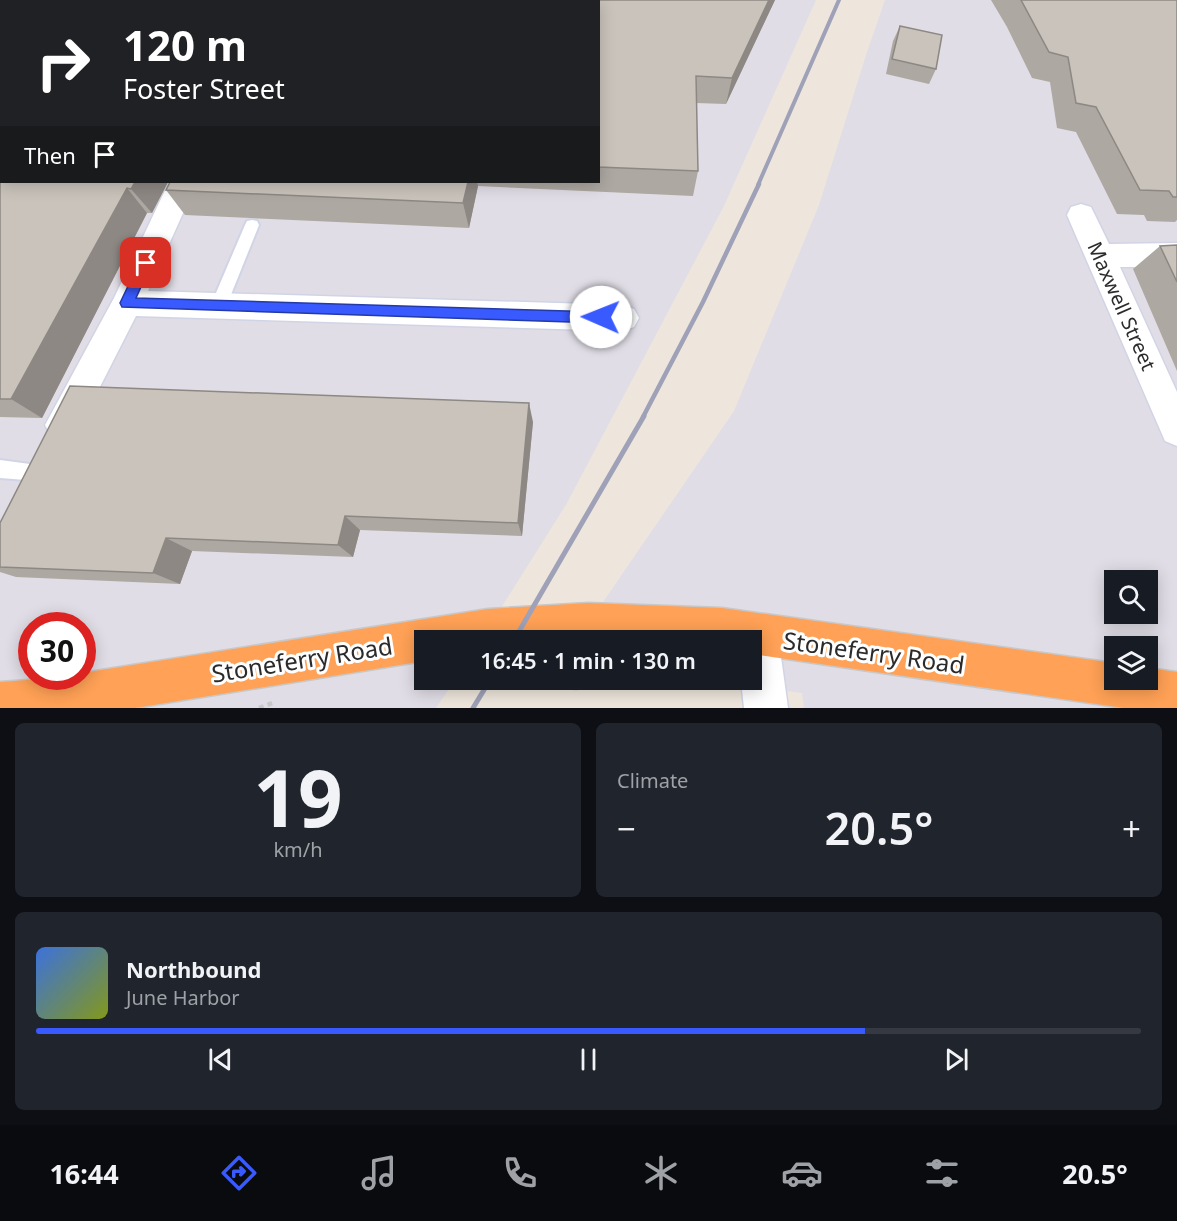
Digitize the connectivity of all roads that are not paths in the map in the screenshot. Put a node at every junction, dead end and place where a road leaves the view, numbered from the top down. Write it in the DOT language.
graph roads {
  1 [pos="183,183"];
  2 [pos="1081,215"];
  3 [pos="252,225"];
  4 [pos="1177,255"];
  5 [pos="1100,256"];
  6 [pos="127,303"];
  7 [pos="218,307"];
  8 [pos="623,318"];
  9 [pos="1177,430"];
  10 [pos="0,469"];
  11 [pos="39,472"];
  12 [pos="22,504"];
  13 [pos="488,630"];
  14 [pos="728,630"];
  15 [pos="762,636"];
  16 [pos="414,642"];
  17 [pos="762,676"];
  18 [pos="1177,694"];
  19 [pos="0,704"];
  20 [pos="766,708"];
  1 -- 6 [label="street"];
  2 -- 5 [label="street, Maxwell Street"];
  3 -- 7 [label="lane"];
  4 -- 5 [label="street"];
  5 -- 9 [label="street, Maxwell Street"];
  6 -- 7 [label="street"];
  6 -- 11 [label="street"];
  7 -- 8 [label="street"];
  10 -- 11 [label="lane"];
  11 -- 12 [label="street"];
  13 -- 14 [label="highway, Stoneferry Road"];
  15 -- 18 [label="highway, Stoneferry Road"];
  16 -- 19 [label="highway, Stoneferry Road"];
  17 -- 20 [label="street"];
}
